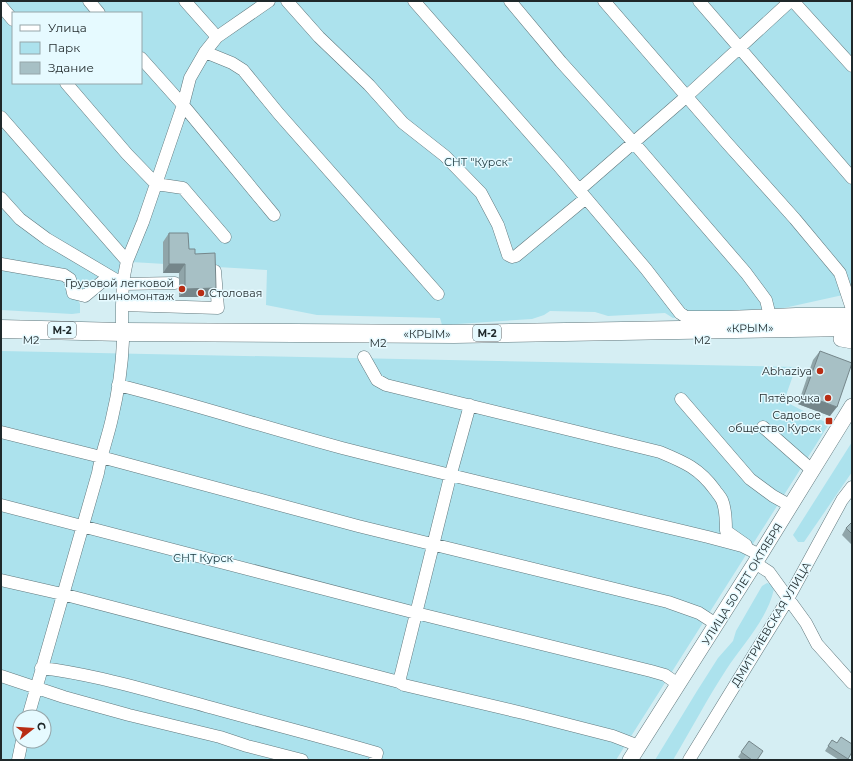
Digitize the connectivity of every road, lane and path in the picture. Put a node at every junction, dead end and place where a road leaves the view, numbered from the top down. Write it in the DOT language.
graph roads {
  1 [pos="89,1"];
  2 [pos="185,1"];
  3 [pos="269,1"];
  4 [pos="287,1"];
  5 [pos="414,1"];
  6 [pos="510,1"];
  7 [pos="604,1"];
  8 [pos="699,1"];
  9 [pos="792,1"];
  10 [pos="1,6"];
  11 [pos="98,12"];
  12 [pos="12,19"];
  13 [pos="217,37"];
  14 [pos="740,47"];
  15 [pos="205,52"];
  16 [pos="142,59"];
  17 [pos="852,66"];
  18 [pos="67,84"];
  19 [pos="687,96"];
  20 [pos="183,105"];
  21 [pos="1,117"];
  22 [pos="634,143"];
  23 [pos="852,178"];
  24 [pos="156,184"];
  25 [pos="583,194"];
  26 [pos="1,198"];
  27 [pos="274,215"];
  28 [pos="225,237"];
  29 [pos="127,261"];
  30 [pos="1,264"];
  31 [pos="215,271"];
  32 [pos="109,276"];
  33 [pos="175,283"];
  34 [pos="123,284"];
  35 [pos="438,294"];
  36 [pos="122,305"];
  37 [pos="852,309"];
  38 [pos="852,314"];
  39 [pos="770,316"];
  40 [pos="1,329"];
  41 [pos="849,336"];
  42 [pos="123,337"];
  43 [pos="1,339"];
  44 [pos="364,357"];
  45 [pos="118,384"];
  46 [pos="681,399"];
  47 [pos="470,405"];
  48 [pos="852,406"];
  49 [pos="764,427"];
  50 [pos="1,432"];
  51 [pos="101,457"];
  52 [pos="813,470"];
  53 [pos="450,474"];
  54 [pos="852,487"];
  55 [pos="1,505"];
  56 [pos="791,506"];
  57 [pos="82,526"];
  58 [pos="434,545"];
  59 [pos="756,556"];
  60 [pos="1,580"];
  61 [pos="62,594"];
  62 [pos="788,599"];
  63 [pos="416,613"];
  64 [pos="716,624"];
  65 [pos="41,668"];
  66 [pos="1,676"];
  67 [pos="399,682"];
  68 [pos="852,683"];
  69 [pos="678,684"];
  70 [pos="35,688"];
  71 [pos="30,709"];
  72 [pos="639,746"];
  73 [pos="20,749"];
  74 [pos="18,760"];
  75 [pos="302,760"];
  76 [pos="375,760"];
  77 [pos="630,760"];
  78 [pos="689,760"];
  1 -- 11 [label="street"];
  2 -- 13 [label="street"];
  3 -- 13 [label="street"];
  4 -- 25 [label="street"];
  5 -- 25 [label="street"];
  6 -- 22 [label="street"];
  7 -- 19 [label="street"];
  8 -- 14 [label="street"];
  9 -- 14 [label="street"];
  9 -- 17 [label="street"];
  10 -- 12 [label="street"];
  13 -- 15 [label="street"];
  14 -- 19 [label="street"];
  14 -- 23 [label="street"];
  15 -- 20 [label="street"];
  15 -- 35 [label="street"];
  16 -- 20 [label="street"];
  18 -- 24 [label="street"];
  19 -- 22 [label="street"];
  19 -- 37 [label="street"];
  20 -- 24 [label="street"];
  20 -- 27 [label="street"];
  21 -- 29 [label="street"];
  22 -- 25 [label="street"];
  22 -- 39 [label="street"];
  24 -- 28 [label="street"];
  24 -- 29 [label="street"];
  25 -- 39 [label="street"];
  26 -- 32 [label="street"];
  29 -- 34 [label="street"];
  30 -- 32 [label="street"];
  31 -- 36 [label="street"];
  32 -- 34 [label="street"];
  33 -- 34 [label="street"];
  34 -- 36 [label="street"];
  36 -- 42 [label="street"];
  38 -- 39 [label="street"];
  40 -- 42 [label="highway, «КРЫМ» / М-2"];
  41 -- 42 [label="highway, «КРЫМ» / М-2"];
  42 -- 43 [label="highway, М2"];
  42 -- 45 [label="street"];
  44 -- 47 [label="street"];
  45 -- 51 [label="street"];
  45 -- 53 [label="street"];
  46 -- 56 [label="street"];
  47 -- 53 [label="street"];
  47 -- 59 [label="street"];
  48 -- 52 [label="main road, УЛИЦА 50 ЛЕТ ОКТЯБРЯ"];
  49 -- 52 [label="street"];
  50 -- 51 [label="street"];
  51 -- 57 [label="street"];
  51 -- 58 [label="street"];
  52 -- 56 [label="main road, УЛИЦА 50 ЛЕТ ОКТЯБРЯ"];
  53 -- 58 [label="street"];
  53 -- 59 [label="street"];
  54 -- 62 [label="street, ДМИТРИЕВСКАЯ УЛИЦА"];
  55 -- 57 [label="street"];
  56 -- 59 [label="main road, УЛИЦА 50 ЛЕТ ОКТЯБРЯ"];
  57 -- 61 [label="street"];
  57 -- 63 [label="street"];
  58 -- 63 [label="street"];
  58 -- 64 [label="street"];
  59 -- 62 [label="street"];
  59 -- 64 [label="main road, УЛИЦА 50 ЛЕТ ОКТЯБРЯ"];
  60 -- 61 [label="street"];
  61 -- 65 [label="street"];
  61 -- 67 [label="street"];
  62 -- 68 [label="street"];
  62 -- 78 [label="street, ДМИТРИЕВСКАЯ УЛИЦА"];
  63 -- 67 [label="street"];
  63 -- 69 [label="street"];
  64 -- 69 [label="main road, УЛИЦА 50 ЛЕТ ОКТЯБРЯ"];
  65 -- 70 [label="street"];
  65 -- 76 [label="street"];
  66 -- 70 [label="street"];
  67 -- 72 [label="street"];
  69 -- 72 [label="main road, УЛИЦА 50 ЛЕТ ОКТЯБРЯ"];
  70 -- 71 [label="street"];
  70 -- 75 [label="street"];
  72 -- 77 [label="main road, УЛИЦА 50 ЛЕТ ОКТЯБРЯ"];
  73 -- 74 [label="street"];
}
